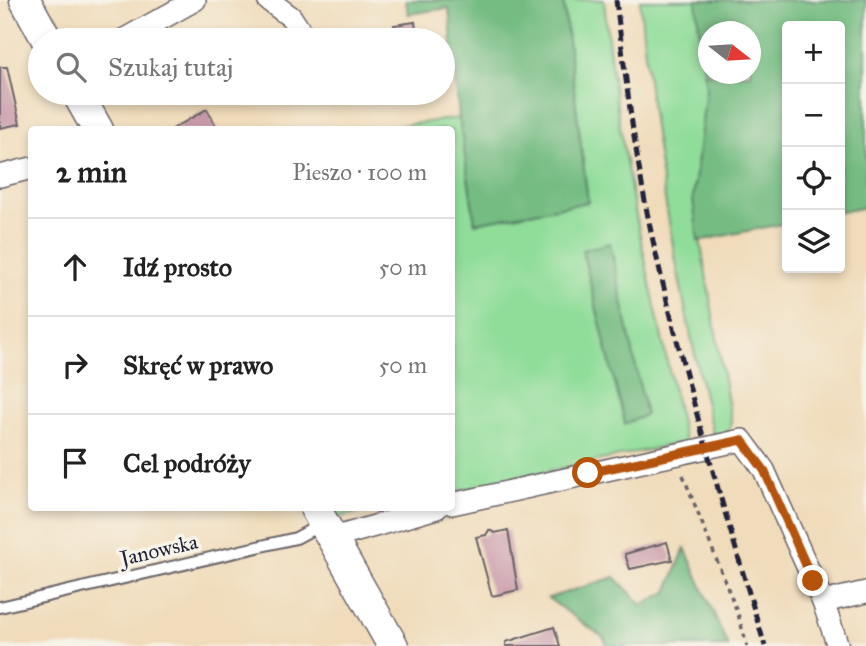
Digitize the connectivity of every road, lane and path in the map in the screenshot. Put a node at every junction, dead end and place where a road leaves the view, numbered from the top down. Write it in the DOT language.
graph roads {
  1 [pos="24,0"];
  2 [pos="195,0"];
  3 [pos="268,0"];
  4 [pos="40,28"];
  5 [pos="145,28"];
  6 [pos="298,28"];
  7 [pos="84,105"];
  8 [pos="96,126"];
  9 [pos="28,169"];
  10 [pos="0,176"];
  11 [pos="670,456"];
  12 [pos="455,503"];
  13 [pos="414,511"];
  14 [pos="324,523"];
  15 [pos="866,592"];
  16 [pos="822,602"];
  17 [pos="0,607"];
  18 [pos="393,646"];
  19 [pos="747,646"];
  20 [pos="838,646"];
  1 -- 4 [label="street"];
  2 -- 5 [label="street"];
  3 -- 6 [label="street"];
  7 -- 8 [label="street"];
  9 -- 10 [label="street"];
  11 -- 12 [label="street"];
  11 -- 16 [label="street"];
  11 -- 19 [label="path"];
  13 -- 14 [label="street"];
  14 -- 17 [label="lane, Janowska"];
  14 -- 18 [label="street"];
  15 -- 16 [label="street"];
  16 -- 20 [label="street"];
}
